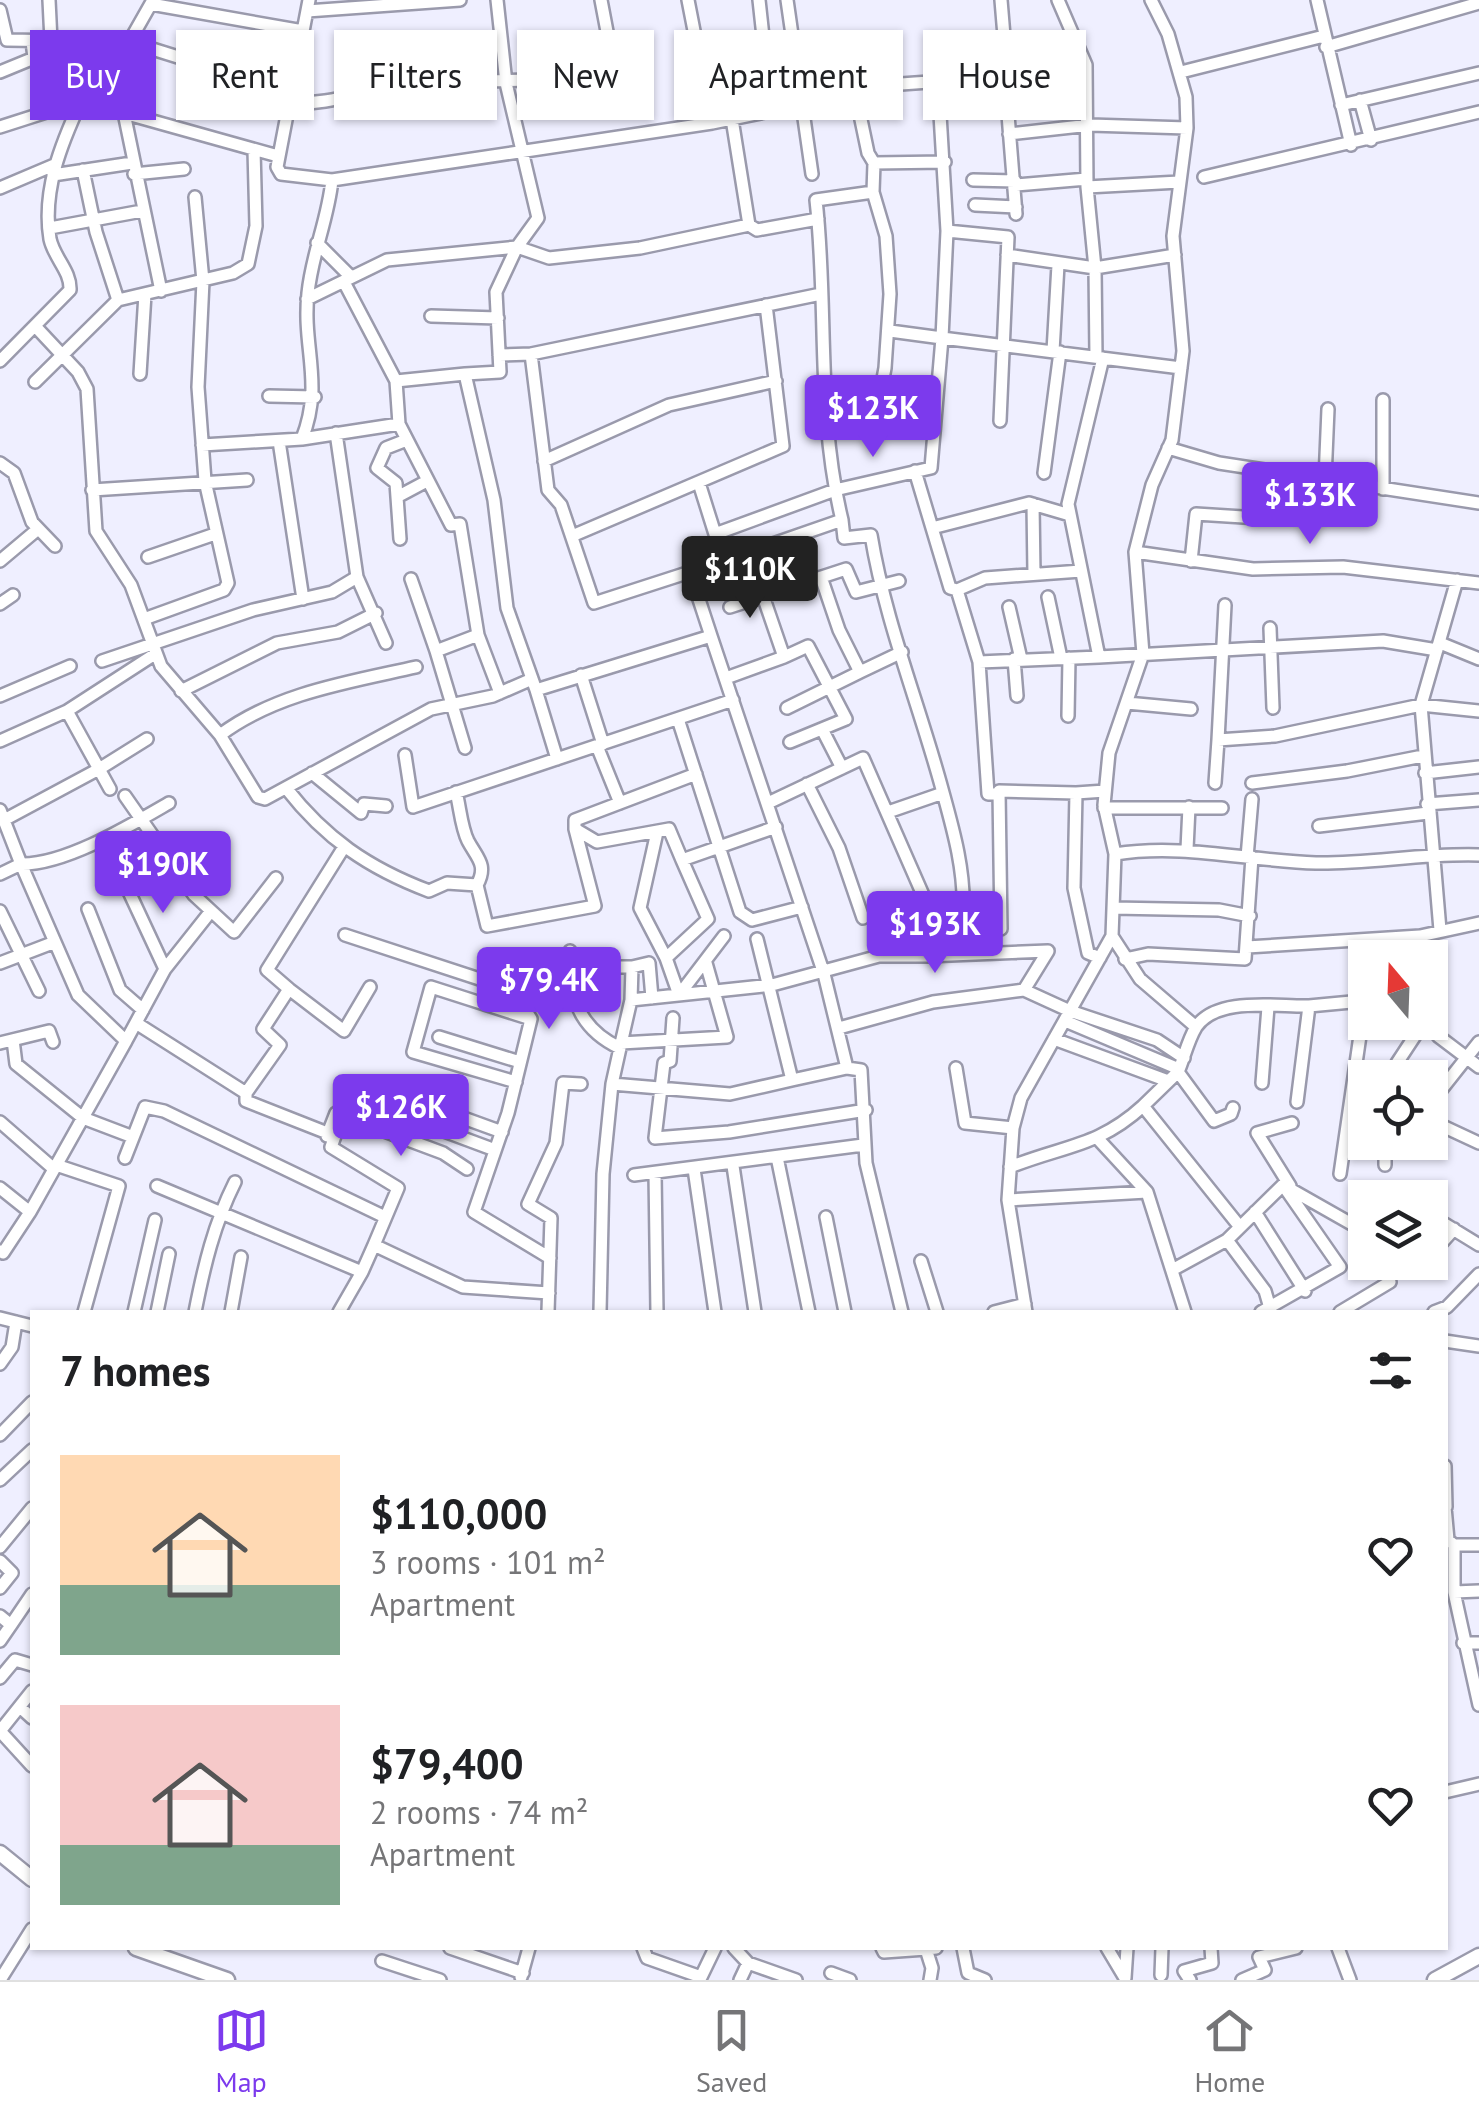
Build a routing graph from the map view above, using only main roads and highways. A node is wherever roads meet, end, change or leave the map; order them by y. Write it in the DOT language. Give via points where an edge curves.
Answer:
graph roads {
  1 [pos="0,1853"];
  2 [pos="30,1877"];
  3 [pos="140,1950"];
  4 [pos="1479,1956"];
  5 [pos="201,1977"];
  6 [pos="227,1980"];
  7 [pos="1435,1980"];
  1 -- 2 [label="main road"];
  3 -- 5 [label="main road"];
  4 -- 7 [label="main road"];
  5 -- 6 [label="main road"];
}
